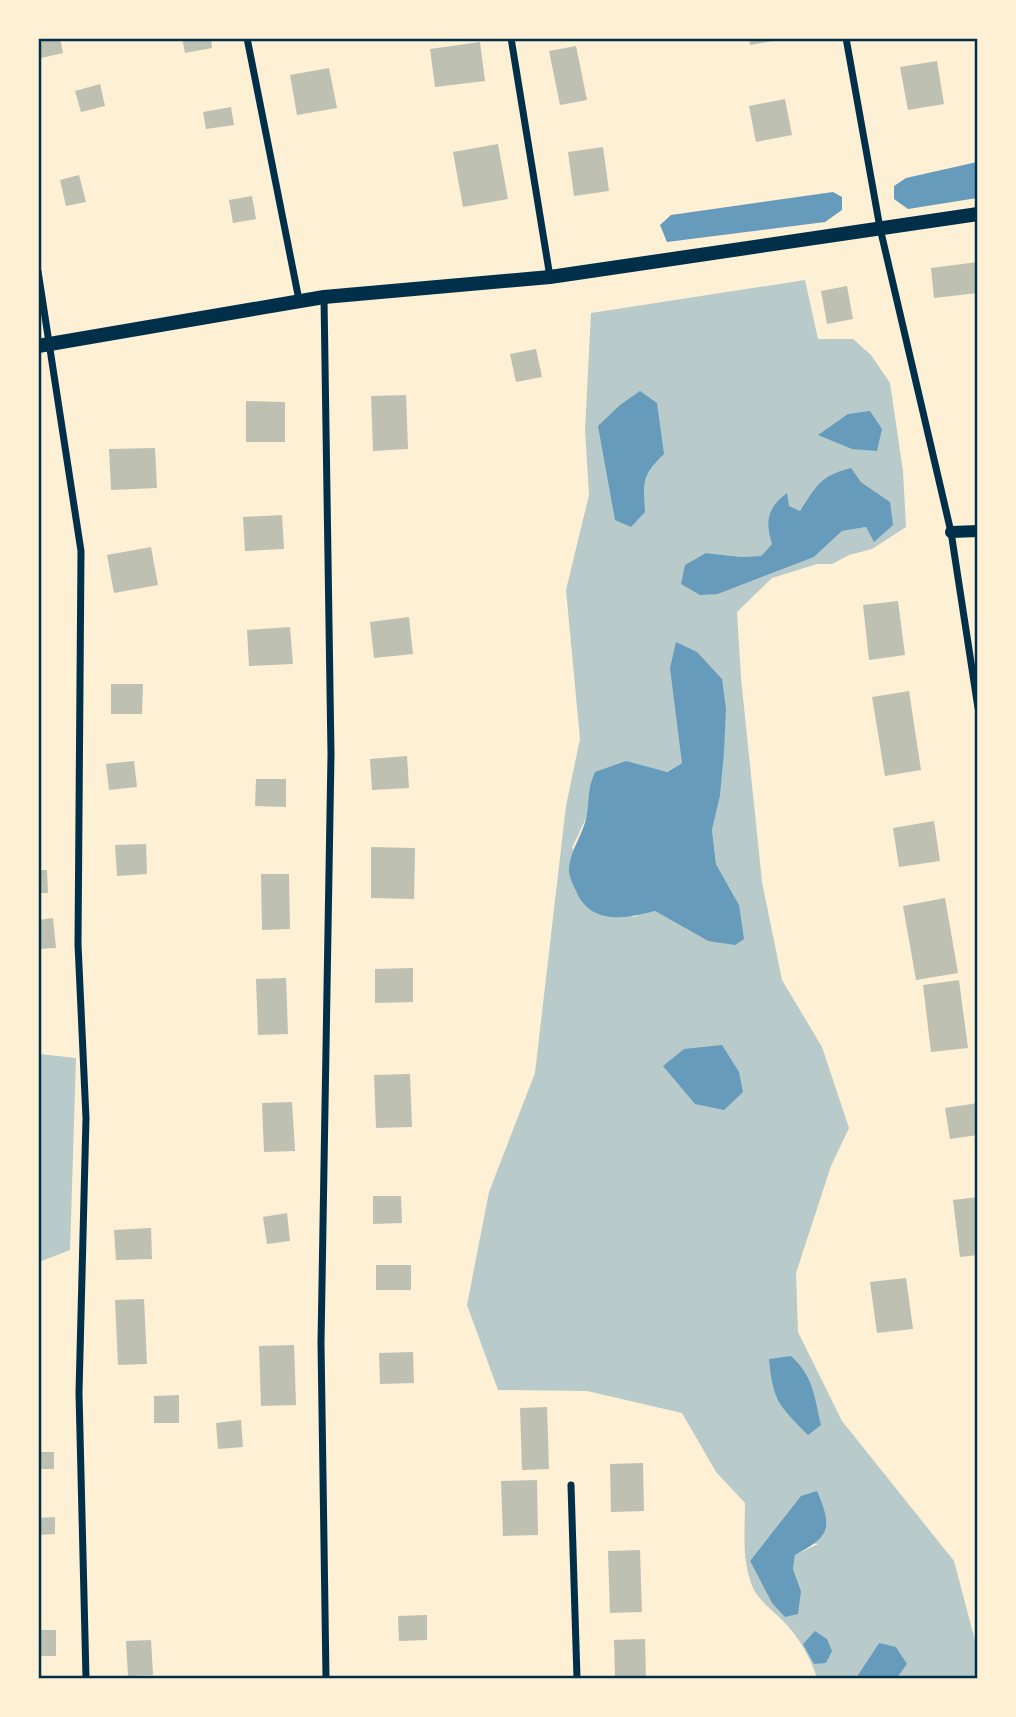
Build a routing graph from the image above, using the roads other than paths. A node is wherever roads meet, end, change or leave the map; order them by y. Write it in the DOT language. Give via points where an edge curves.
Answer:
graph roads {
  1 [pos="247,38"];
  2 [pos="512,38"];
  3 [pos="846,38"];
  4 [pos="978,214"];
  5 [pos="880,228"];
  6 [pos="38,271"];
  7 [pos="550,277"];
  8 [pos="324,297"];
  9 [pos="299,300"];
  10 [pos="43,345"];
  11 [pos="978,531"];
  12 [pos="951,532"];
  13 [pos="978,708"];
  14 [pos="571,1485"];
  15 [pos="86,1678"];
  16 [pos="326,1678"];
  17 [pos="577,1678"];
  1 -- 9 [label="street"];
  2 -- 7 [label="street"];
  3 -- 5 [label="street"];
  4 -- 5 [label="main road"];
  5 -- 7 [label="main road"];
  5 -- 12 [label="street"];
  6 -- 10 [label="street"];
  7 -- 8 [label="main road"];
  8 -- 9 [label="main road"];
  8 -- 16 [label="street" via="331,754 321,1343"];
  9 -- 10 [label="main road"];
  10 -- 15 [label="street" via="81,551 78,944 86,1118 79,1393"];
  11 -- 12 [label="street"];
  12 -- 13 [label="street"];
  14 -- 17 [label="street"];
}
